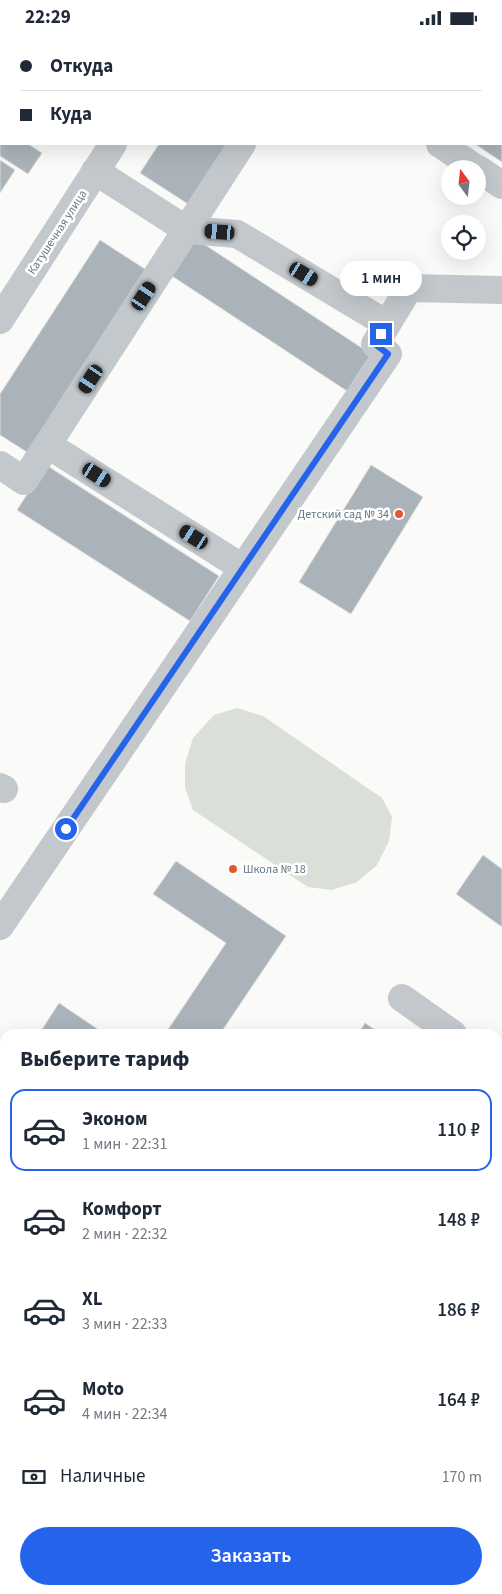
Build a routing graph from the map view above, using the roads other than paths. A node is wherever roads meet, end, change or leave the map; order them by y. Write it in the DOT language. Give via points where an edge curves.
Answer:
graph roads {
  1 [pos="112,145"];
  2 [pos="241,145"];
  3 [pos="441,145"];
  4 [pos="464,160"];
  5 [pos="96,171"];
  6 [pos="486,175"];
  7 [pos="502,185"];
  8 [pos="187,230"];
  9 [pos="502,290"];
  10 [pos="0,320"];
  11 [pos="388,324"];
  12 [pos="48,445"];
  13 [pos="0,465"];
  14 [pos="243,568"];
  15 [pos="0,927"];
  16 [pos="402,998"];
  17 [pos="446,1029"];
  1 -- 5 [label="street, Катушечная улица"];
  2 -- 8 [label="street"];
  3 -- 4 [label="street"];
  5 -- 8 [label="street"];
  5 -- 10 [label="street, Катушечная улица"];
  6 -- 7 [label="street"];
  8 -- 11 [label="street" via="237,233"];
  8 -- 12 [label="street"];
  9 -- 11 [label="street" via="409,288"];
  11 -- 14 [label="street" via="375,344 388,354"];
  12 -- 13 [label="street" via="24,481"];
  12 -- 14 [label="street"];
  14 -- 15 [label="street"];
  16 -- 17 [label="street"];
}
